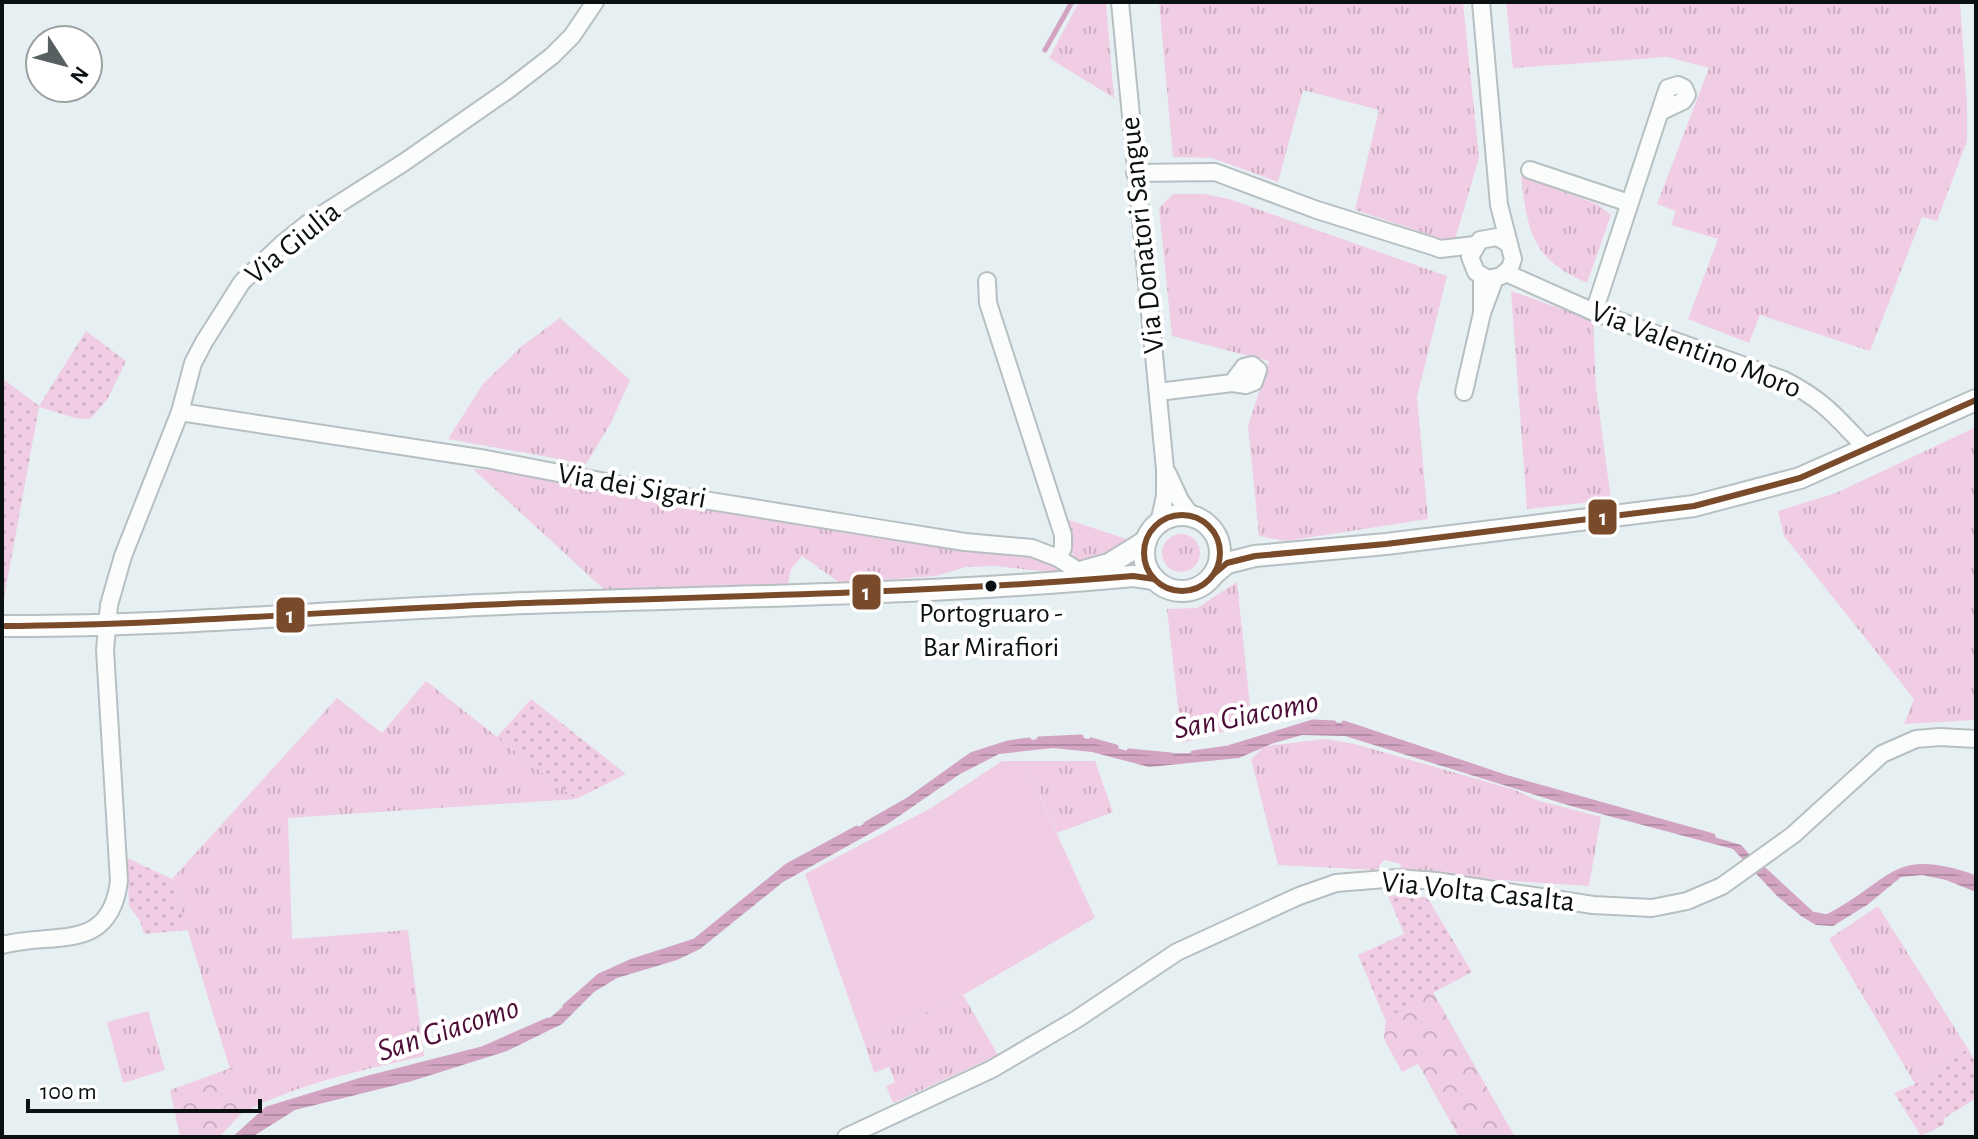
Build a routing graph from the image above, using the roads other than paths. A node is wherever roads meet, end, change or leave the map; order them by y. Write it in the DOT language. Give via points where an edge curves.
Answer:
graph roads {
  1 [pos="595,2"];
  2 [pos="1120,2"];
  3 [pos="1481,2"];
  4 [pos="1662,111"];
  5 [pos="1530,170"];
  6 [pos="1135,173"];
  7 [pos="1629,203"];
  8 [pos="1499,205"];
  9 [pos="1480,241"];
  10 [pos="1440,249"];
  11 [pos="1496,266"];
  12 [pos="987,281"];
  13 [pos="1594,312"];
  14 [pos="1232,383"];
  15 [pos="1158,392"];
  16 [pos="1464,392"];
  17 [pos="1976,400"];
  18 [pos="180,412"];
  19 [pos="1867,449"];
  20 [pos="1165,469"];
  21 [pos="1192,517"];
  22 [pos="1159,523"];
  23 [pos="1215,534"];
  24 [pos="1146,541"];
  25 [pos="1255,556"];
  26 [pos="1058,558"];
  27 [pos="1080,572"];
  28 [pos="1215,573"];
  29 [pos="1154,579"];
  30 [pos="1042,583"];
  31 [pos="2,626"];
  32 [pos="105,627"];
  33 [pos="1976,739"];
  34 [pos="2,945"];
  35 [pos="846,1137"];
  1 -- 18 [label="street, Via Giulia" via="572,36 533,72 307,224 256,268 204,342"];
  2 -- 6 [label="street, Via Donatori Sangue"];
  3 -- 8 [label="street"];
  4 -- 7 [label="street"];
  5 -- 7 [label="street"];
  6 -- 10 [label="street, Via Valentino Moro" via="1215,172"];
  6 -- 15 [label="street, Via Donatori Sangue"];
  7 -- 13 [label="street"];
  8 -- 9 [label="street"];
  8 -- 11 [label="street" via="1505,221"];
  9 -- 10 [label="street, Via Valentino Moro"];
  9 -- 11 [label="street" via="1470,257"];
  9 -- 11 [label="street, Via Valentino Moro" via="1497,237"];
  10 -- 11 [label="street, Via Valentino Moro" via="1453,259"];
  11 -- 13 [label="street, Via Valentino Moro"];
  11 -- 16 [label="street"];
  12 -- 26 [label="street" via="988,303 1063,535"];
  13 -- 19 [label="street, Via Valentino Moro" via="1784,380 1834,412"];
  14 -- 15 [label="street"];
  15 -- 20 [label="street, Via Donatori Sangue"];
  17 -- 19 [label="street"];
  18 -- 26 [label="street, Via dei Sigari" via="877,528 1032,548"];
  18 -- 32 [label="street, Via Giulia" via="123,556"];
  19 -- 25 [label="street" via="1800,478 1694,506"];
  20 -- 21 [label="street, Via Donatori Sangue"];
  20 -- 22 [label="street, Via Donatori Sangue"];
  21 -- 22 [label="street"];
  21 -- 23 [label="street"];
  22 -- 24 [label="street"];
  23 -- 25 [label="street"];
  23 -- 28 [label="street" via="1220,549"];
  24 -- 27 [label="street" via="1109,564"];
  24 -- 29 [label="street" via="1145,563"];
  25 -- 28 [label="street" via="1227,563"];
  26 -- 27 [label="street, Via dei Sigari"];
  27 -- 30 [label="street"];
  28 -- 29 [label="street" via="1203,585 1180,592"];
  29 -- 30 [label="street"];
  30 -- 32 [label="street" via="526,603"];
  31 -- 32 [label="street"];
  32 -- 34 [label="street, Via Giulia" via="116,903 97,929 85,935"];
  33 -- 35 [label="street, Via Volta Casalta" via="1916,739 1882,754 1793,835 1722,886 1687,901 1652,908 1593,905 1410,879 1336,883 1177,952 992,1069"];
}
